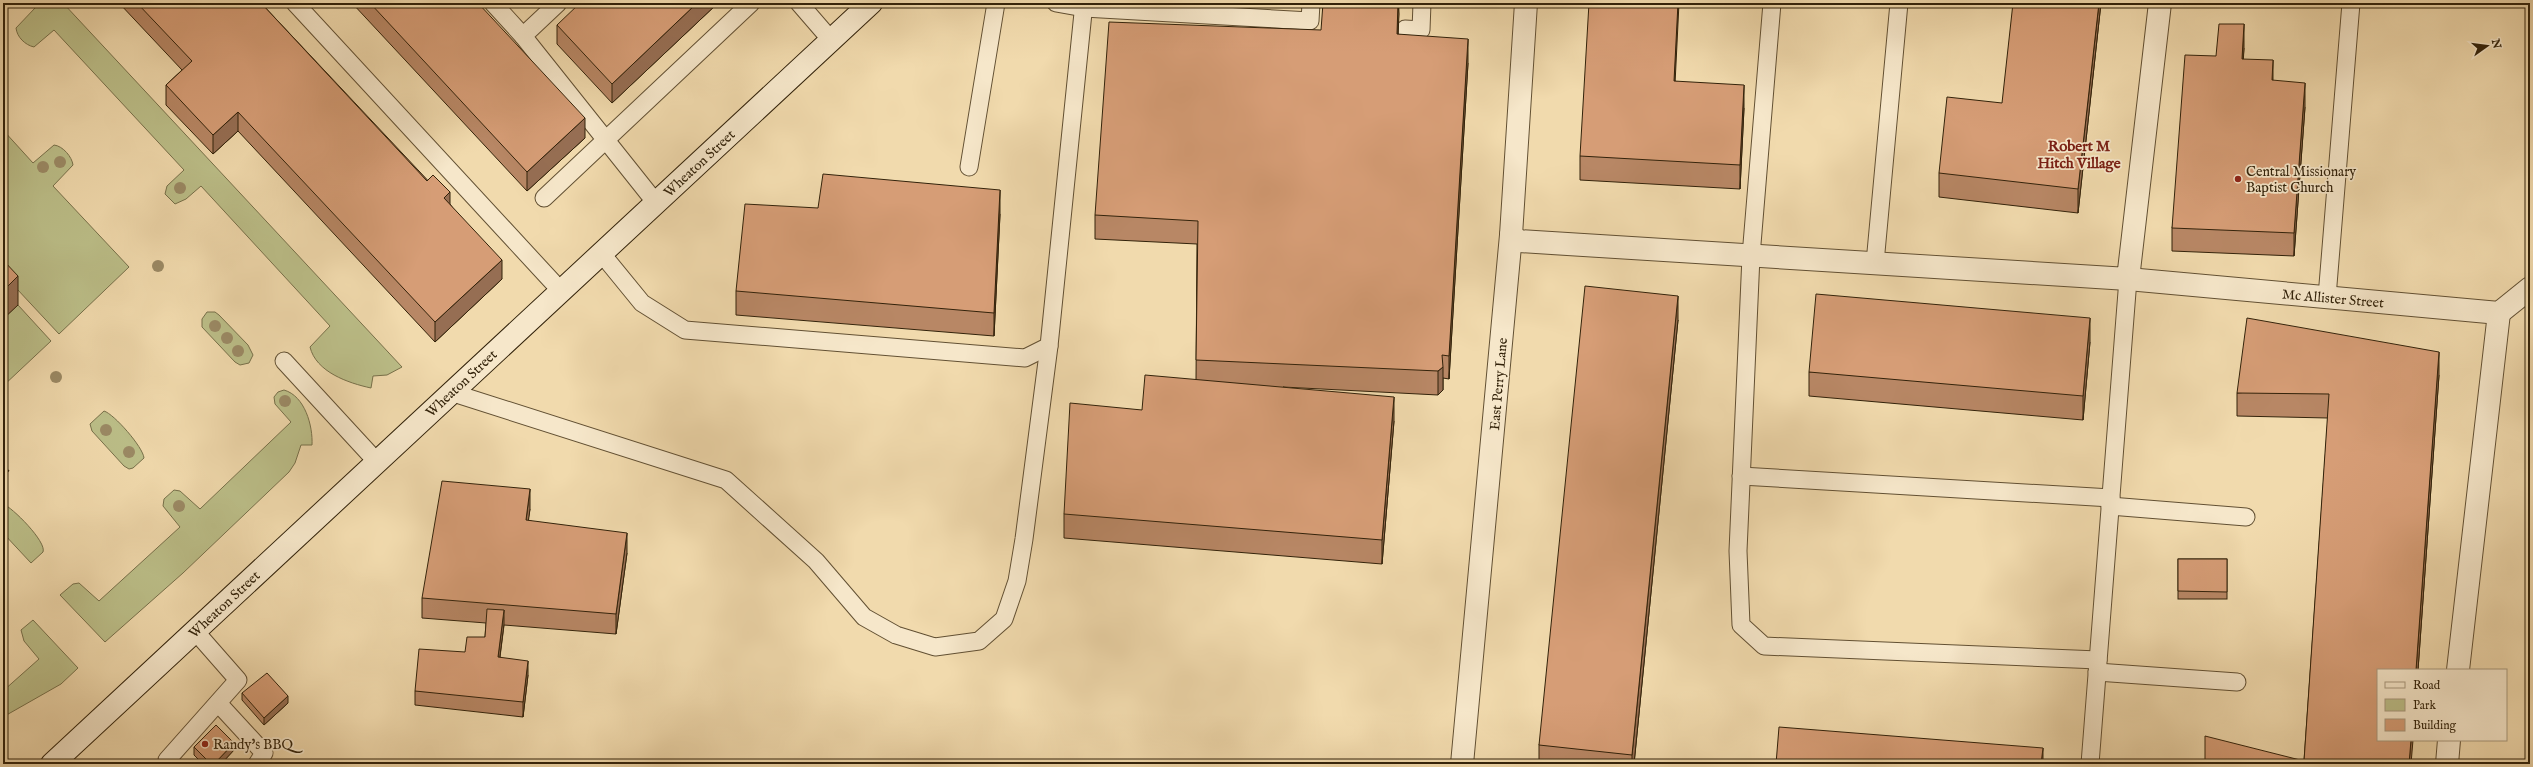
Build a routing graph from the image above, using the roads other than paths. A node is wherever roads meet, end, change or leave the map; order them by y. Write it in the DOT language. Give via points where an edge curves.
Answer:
graph roads {
  1 [pos="295,3"];
  2 [pos="493,3"];
  3 [pos="558,3"];
  4 [pos="751,3"];
  5 [pos="799,3"];
  6 [pos="871,3"];
  7 [pos="996,3"];
  8 [pos="1056,3"];
  9 [pos="1311,3"];
  10 [pos="1422,3"];
  11 [pos="1526,3"];
  12 [pos="1772,3"];
  13 [pos="1899,3"];
  14 [pos="2160,3"];
  15 [pos="2351,3"];
  16 [pos="1084,5"];
  17 [pos="1204,9"];
  18 [pos="1405,29"];
  19 [pos="522,36"];
  20 [pos="831,40"];
  21 [pos="606,140"];
  22 [pos="969,167"];
  23 [pos="544,198"];
  24 [pos="656,203"];
  25 [pos="1511,235"];
  26 [pos="602,254"];
  27 [pos="1751,256"];
  28 [pos="1875,263"];
  29 [pos="2128,279"];
  30 [pos="2530,288"];
  31 [pos="561,291"];
  32 [pos="2327,297"];
  33 [pos="2499,313"];
  34 [pos="1050,346"];
  35 [pos="284,361"];
  36 [pos="450,392"];
  37 [pos="377,462"];
  38 [pos="1741,476"];
  39 [pos="2110,502"];
  40 [pos="2246,517"];
  41 [pos="195,631"];
  42 [pos="2098,666"];
  43 [pos="2458,669"];
  44 [pos="2237,682"];
  45 [pos="218,703"];
  46 [pos="2450,741"];
  47 [pos="52,764"];
  48 [pos="166,764"];
  49 [pos="257,764"];
  50 [pos="1462,764"];
  51 [pos="2090,764"];
  52 [pos="2447,764"];
  1 -- 31 [label="lane"];
  2 -- 19 [label="lane"];
  3 -- 19 [label="lane"];
  4 -- 21 [label="lane"];
  5 -- 20 [label="lane"];
  6 -- 20 [label="street, Wheaton Street"];
  7 -- 22 [label="lane"];
  8 -- 16 [label="lane"];
  9 -- 17 [label="lane" via="1310,21"];
  10 -- 18 [label="lane" via="1421,30"];
  11 -- 25 [label="street, East Perry Lane"];
  12 -- 27 [label="lane"];
  13 -- 28 [label="lane"];
  14 -- 29 [label="street"];
  15 -- 32 [label="lane"];
  16 -- 17 [label="lane"];
  16 -- 34 [label="lane"];
  19 -- 21 [label="lane"];
  20 -- 24 [label="street, Wheaton Street"];
  21 -- 23 [label="lane"];
  21 -- 24 [label="lane"];
  24 -- 26 [label="street, Wheaton Street"];
  25 -- 27 [label="street, Mc Allister Street" via="1519,241"];
  25 -- 50 [label="street, East Perry Lane"];
  26 -- 31 [label="street, Wheaton Street"];
  26 -- 34 [label="lane" via="642,303 685,330 1025,358"];
  27 -- 28 [label="street, Mc Allister Street"];
  27 -- 38 [label="lane"];
  28 -- 29 [label="street, Mc Allister Street"];
  29 -- 32 [label="street, Mc Allister Street"];
  29 -- 39 [label="lane"];
  30 -- 33 [label="street"];
  31 -- 36 [label="street, Wheaton Street"];
  32 -- 33 [label="street, Mc Allister Street"];
  33 -- 43 [label="street"];
  34 -- 36 [label="lane" via="1022,553 1017,581 1004,619 979,641 935,647 896,635 864,617 816,561 726,480"];
  35 -- 37 [label="lane"];
  36 -- 37 [label="street, Wheaton Street"];
  37 -- 41 [label="street, Wheaton Street"];
  38 -- 39 [label="lane"];
  38 -- 42 [label="lane" via="1738,551 1741,625 1764,646"];
  39 -- 40 [label="lane"];
  39 -- 42 [label="lane"];
  41 -- 45 [label="lane" via="238,680"];
  41 -- 47 [label="street, Wheaton Street"];
  42 -- 44 [label="lane"];
  42 -- 51 [label="lane"];
  45 -- 48 [label="lane"];
  45 -- 49 [label="lane" via="264,753"];
  46 -- 52 [label="street"];
}
